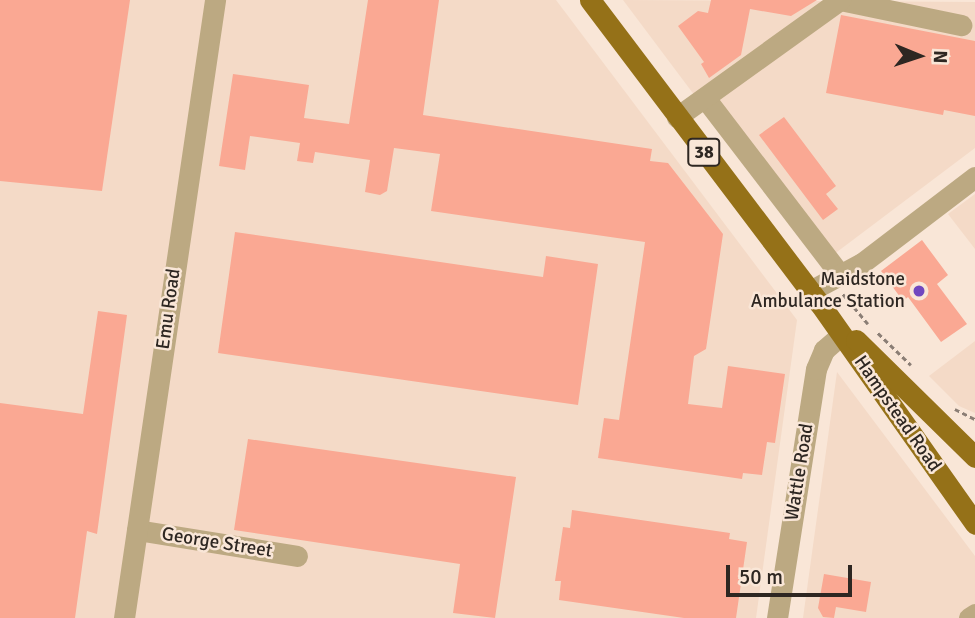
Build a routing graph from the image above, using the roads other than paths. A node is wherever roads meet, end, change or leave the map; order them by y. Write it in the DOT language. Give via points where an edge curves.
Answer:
graph roads {
  1 [pos="215,0"];
  2 [pos="840,0"];
  3 [pos="598,3"];
  4 [pos="961,25"];
  5 [pos="705,98"];
  6 [pos="677,117"];
  7 [pos="975,177"];
  8 [pos="835,276"];
  9 [pos="815,298"];
  10 [pos="841,335"];
  11 [pos="975,457"];
  12 [pos="975,524"];
  13 [pos="137,530"];
  14 [pos="297,556"];
  15 [pos="975,614"];
  16 [pos="124,618"];
  17 [pos="777,618"];
  18 [pos="969,618"];
  1 -- 13 [label="street, Emu Road"];
  2 -- 4 [label="street"];
  2 -- 5 [label="street"];
  3 -- 6 [label="main road, Hampstead Road / 38"];
  5 -- 6 [label="street"];
  5 -- 8 [label="street"];
  6 -- 9 [label="main road, Hampstead Road / 38"];
  7 -- 8 [label="street" via="862,263"];
  8 -- 9 [label="street"];
  9 -- 10 [label="main road, Hampstead Road / 38"];
  9 -- 11 [label="main road, Hampstead Road / 38"];
  10 -- 12 [label="main road, Hampstead Road / 38"];
  10 -- 17 [label="street, Wattle Road" via="824,350 816,369"];
  13 -- 14 [label="street, George Street"];
  13 -- 16 [label="street, Emu Road"];
  15 -- 18 [label="street"];
}
